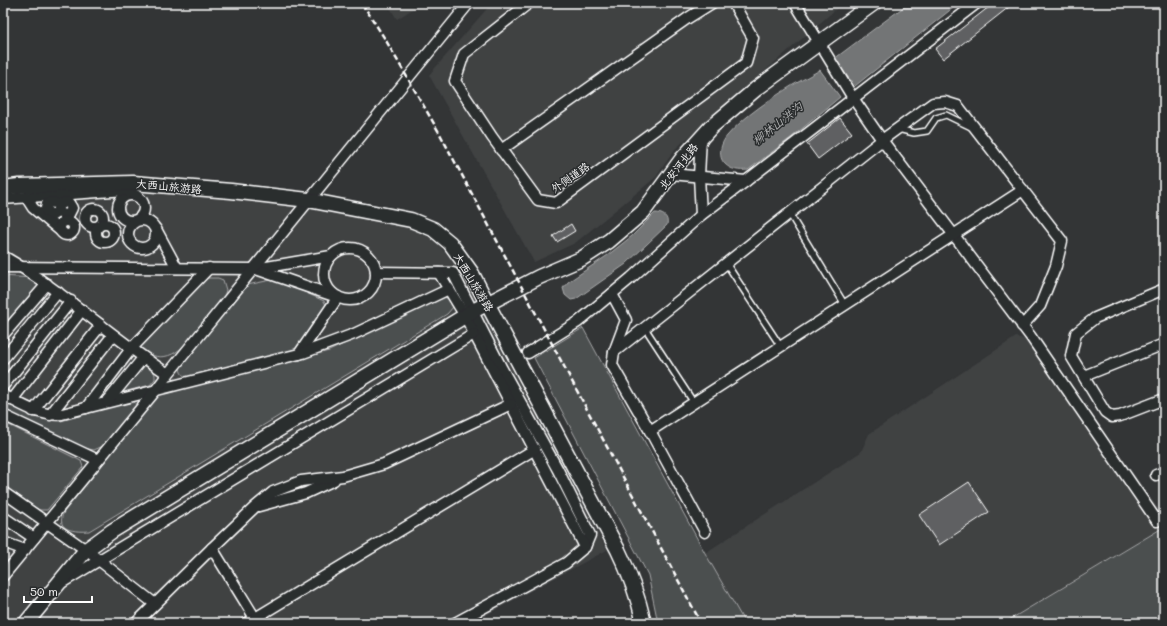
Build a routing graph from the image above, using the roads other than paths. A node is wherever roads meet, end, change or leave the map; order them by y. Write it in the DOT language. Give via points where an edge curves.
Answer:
graph roads {
  1 [pos="469,3"];
  2 [pos="530,3"];
  3 [pos="712,3"];
  4 [pos="733,3"];
  5 [pos="795,3"];
  6 [pos="874,3"];
  7 [pos="977,3"];
  8 [pos="819,43"];
  9 [pos="853,98"];
  10 [pos="897,129"];
  11 [pos="978,131"];
  12 [pos="701,136"];
  13 [pos="882,140"];
  14 [pos="502,150"];
  15 [pos="671,174"];
  16 [pos="699,176"];
  17 [pos="746,181"];
  18 [pos="3,188"];
  19 [pos="1023,190"];
  20 [pos="82,194"];
  21 [pos="137,196"];
  22 [pos="26,197"];
  23 [pos="3,199"];
  24 [pos="308,200"];
  25 [pos="46,201"];
  26 [pos="59,209"];
  27 [pos="789,213"];
  28 [pos="701,215"];
  29 [pos="85,216"];
  30 [pos="137,221"];
  31 [pos="155,229"];
  32 [pos="63,233"];
  33 [pos="953,236"];
  34 [pos="3,256"];
  35 [pos="331,256"];
  36 [pos="726,263"];
  37 [pos="3,267"];
  38 [pos="22,267"];
  39 [pos="177,268"];
  40 [pos="209,268"];
  41 [pos="255,269"];
  42 [pos="376,272"];
  43 [pos="439,273"];
  44 [pos="47,284"];
  45 [pos="449,289"];
  46 [pos="1164,289"];
  47 [pos="58,292"];
  48 [pos="612,294"];
  49 [pos="336,297"];
  50 [pos="71,301"];
  51 [pos="488,303"];
  52 [pos="845,306"];
  53 [pos="82,310"];
  54 [pos="469,313"];
  55 [pos="101,325"];
  56 [pos="1022,326"];
  57 [pos="645,328"];
  58 [pos="113,334"];
  59 [pos="474,334"];
  60 [pos="3,335"];
  61 [pos="1164,344"];
  62 [pos="781,347"];
  63 [pos="131,349"];
  64 [pos="614,352"];
  65 [pos="528,353"];
  66 [pos="299,354"];
  67 [pos="143,358"];
  68 [pos="3,359"];
  69 [pos="514,362"];
  70 [pos="502,369"];
  71 [pos="168,374"];
  72 [pos="1084,376"];
  73 [pos="3,386"];
  74 [pos="156,390"];
  75 [pos="7,398"];
  76 [pos="1164,399"];
  77 [pos="108,402"];
  78 [pos="694,403"];
  79 [pos="511,404"];
  80 [pos="86,408"];
  81 [pos="33,411"];
  82 [pos="50,414"];
  83 [pos="3,415"];
  84 [pos="650,431"];
  85 [pos="535,449"];
  86 [pos="98,460"];
  87 [pos="3,492"];
  88 [pos="3,517"];
  89 [pos="1157,521"];
  90 [pos="48,522"];
  91 [pos="706,532"];
  92 [pos="34,538"];
  93 [pos="3,542"];
  94 [pos="585,547"];
  95 [pos="212,548"];
  96 [pos="25,550"];
  97 [pos="86,550"];
  98 [pos="99,560"];
  99 [pos="3,576"];
  100 [pos="59,584"];
  101 [pos="156,604"];
  102 [pos="253,621"];
  103 [pos="26,623"];
  104 [pos="136,623"];
  105 [pos="456,623"];
  106 [pos="644,623"];
  1 -- 24 [label="street"];
  2 -- 14 [label="street, 外侧道路" via="464,54 455,81"];
  3 -- 14 [label="street"];
  4 -- 14 [label="street, 外侧道路" via="753,38 746,63 556,203 538,200"];
  5 -- 8 [label="street"];
  6 -- 8 [label="street, 北安河北路"];
  7 -- 9 [label="street"];
  8 -- 9 [label="street"];
  8 -- 12 [label="street, 北安河北路" via="756,89"];
  9 -- 13 [label="street"];
  9 -- 17 [label="street"];
  10 -- 11 [label="lane" via="914,133 927,131 936,118 946,115"];
  10 -- 11 [label="street" via="933,103 945,102 958,106"];
  10 -- 13 [label="street"];
  11 -- 19 [label="street"];
  12 -- 15 [label="street, 北安河北路"];
  12 -- 16 [label="street"];
  13 -- 27 [label="street"];
  13 -- 33 [label="street"];
  15 -- 16 [label="street"];
  15 -- 51 [label="street, 北安河北路" via="643,212 609,241 581,259"];
  16 -- 17 [label="street"];
  16 -- 28 [label="street"];
  17 -- 28 [label="street"];
  18 -- 24 [label="street, 大西山旅游路" via="133,183"];
  19 -- 33 [label="street"];
  19 -- 56 [label="street" via="1062,241 1056,266 1040,306"];
  20 -- 21 [label="street" via="126,190"];
  20 -- 25 [label="street"];
  20 -- 29 [label="street"];
  21 -- 30 [label="street" via="143,201 145,209"];
  21 -- 30 [label="street" via="123,198 118,210 124,220"];
  22 -- 23 [label="street"];
  22 -- 25 [label="street"];
  22 -- 32 [label="street" via="33,208"];
  24 -- 41 [label="street"];
  24 -- 51 [label="street, 大西山旅游路" via="411,220 434,229 450,243"];
  25 -- 26 [label="street" via="47,212 57,213"];
  27 -- 36 [label="street"];
  27 -- 52 [label="lane"];
  28 -- 48 [label="street"];
  29 -- 29 [label="street" via="90,226 97,227 103,219 98,210 91,209"];
  30 -- 31 [label="street" via="146,220"];
  30 -- 31 [label="street" via="130,227 129,236 137,247 150,245 156,238"];
  31 -- 39 [label="street"];
  33 -- 52 [label="street"];
  33 -- 56 [label="street"];
  34 -- 38 [label="street"];
  35 -- 41 [label="street"];
  35 -- 42 [label="street" via="346,248 363,251 370,257"];
  35 -- 49 [label="street" via="326,264 324,281"];
  36 -- 57 [label="street"];
  36 -- 62 [label="lane"];
  37 -- 38 [label="street"];
  38 -- 39 [label="street"];
  38 -- 44 [label="street"];
  39 -- 40 [label="street"];
  40 -- 41 [label="street"];
  40 -- 63 [label="street"];
  41 -- 49 [label="street"];
  41 -- 71 [label="street"];
  42 -- 43 [label="street"];
  42 -- 49 [label="street" via="376,281 366,295 350,301"];
  43 -- 45 [label="street"];
  43 -- 54 [label="street" via="454,273"];
  44 -- 47 [label="street"];
  44 -- 60 [label="street"];
  45 -- 54 [label="street"];
  45 -- 66 [label="street" via="354,334"];
  46 -- 72 [label="street" via="1094,318 1076,334 1071,356"];
  47 -- 50 [label="street"];
  47 -- 68 [label="street"];
  48 -- 64 [label="street" via="626,320"];
  48 -- 65 [label="street" via="578,322"];
  49 -- 66 [label="street"];
  50 -- 53 [label="street"];
  50 -- 73 [label="street"];
  51 -- 54 [label="street, 北安河北路"];
  51 -- 106 [label="street, 大西山旅游路" via="618,550 639,599"];
  52 -- 62 [label="street"];
  53 -- 55 [label="street"];
  53 -- 75 [label="street"];
  54 -- 59 [label="street"];
  54 -- 70 [label="street"];
  54 -- 97 [label="street, 北安河北路" via="112,531"];
  55 -- 58 [label="street"];
  55 -- 81 [label="street"];
  56 -- 89 [label="street"];
  57 -- 64 [label="street"];
  57 -- 78 [label="lane"];
  58 -- 63 [label="street"];
  58 -- 82 [label="street"];
  59 -- 79 [label="street"];
  59 -- 98 [label="street"];
  61 -- 72 [label="street"];
  62 -- 78 [label="street"];
  63 -- 67 [label="street"];
  63 -- 80 [label="street"];
  64 -- 84 [label="street" via="612,365"];
  66 -- 74 [label="street"];
  67 -- 71 [label="street"];
  67 -- 77 [label="street"];
  69 -- 70 [label="street"];
  70 -- 94 [label="street" via="558,470 590,535"];
  71 -- 74 [label="street"];
  72 -- 76 [label="street" via="1105,412 1112,417"];
  74 -- 77 [label="street"];
  74 -- 86 [label="street"];
  75 -- 81 [label="street"];
  77 -- 80 [label="street"];
  78 -- 84 [label="street"];
  79 -- 85 [label="street"];
  79 -- 95 [label="street" via="384,464 343,476 306,493 255,507"];
  80 -- 82 [label="street"];
  81 -- 82 [label="street"];
  83 -- 86 [label="street"];
  84 -- 91 [label="street"];
  85 -- 94 [label="street"];
  85 -- 102 [label="street"];
  86 -- 90 [label="street"];
  87 -- 90 [label="street"];
  88 -- 92 [label="street"];
  90 -- 92 [label="street"];
  90 -- 97 [label="street"];
  92 -- 96 [label="street"];
  93 -- 96 [label="street"];
  94 -- 105 [label="street" via="566,563"];
  95 -- 101 [label="street"];
  95 -- 102 [label="street"];
  96 -- 99 [label="street"];
  97 -- 98 [label="street"];
  97 -- 100 [label="street, 北安河北路"];
  98 -- 100 [label="street"];
  98 -- 101 [label="street"];
  100 -- 103 [label="street, 北安河北路"];
  101 -- 104 [label="street"];
}
